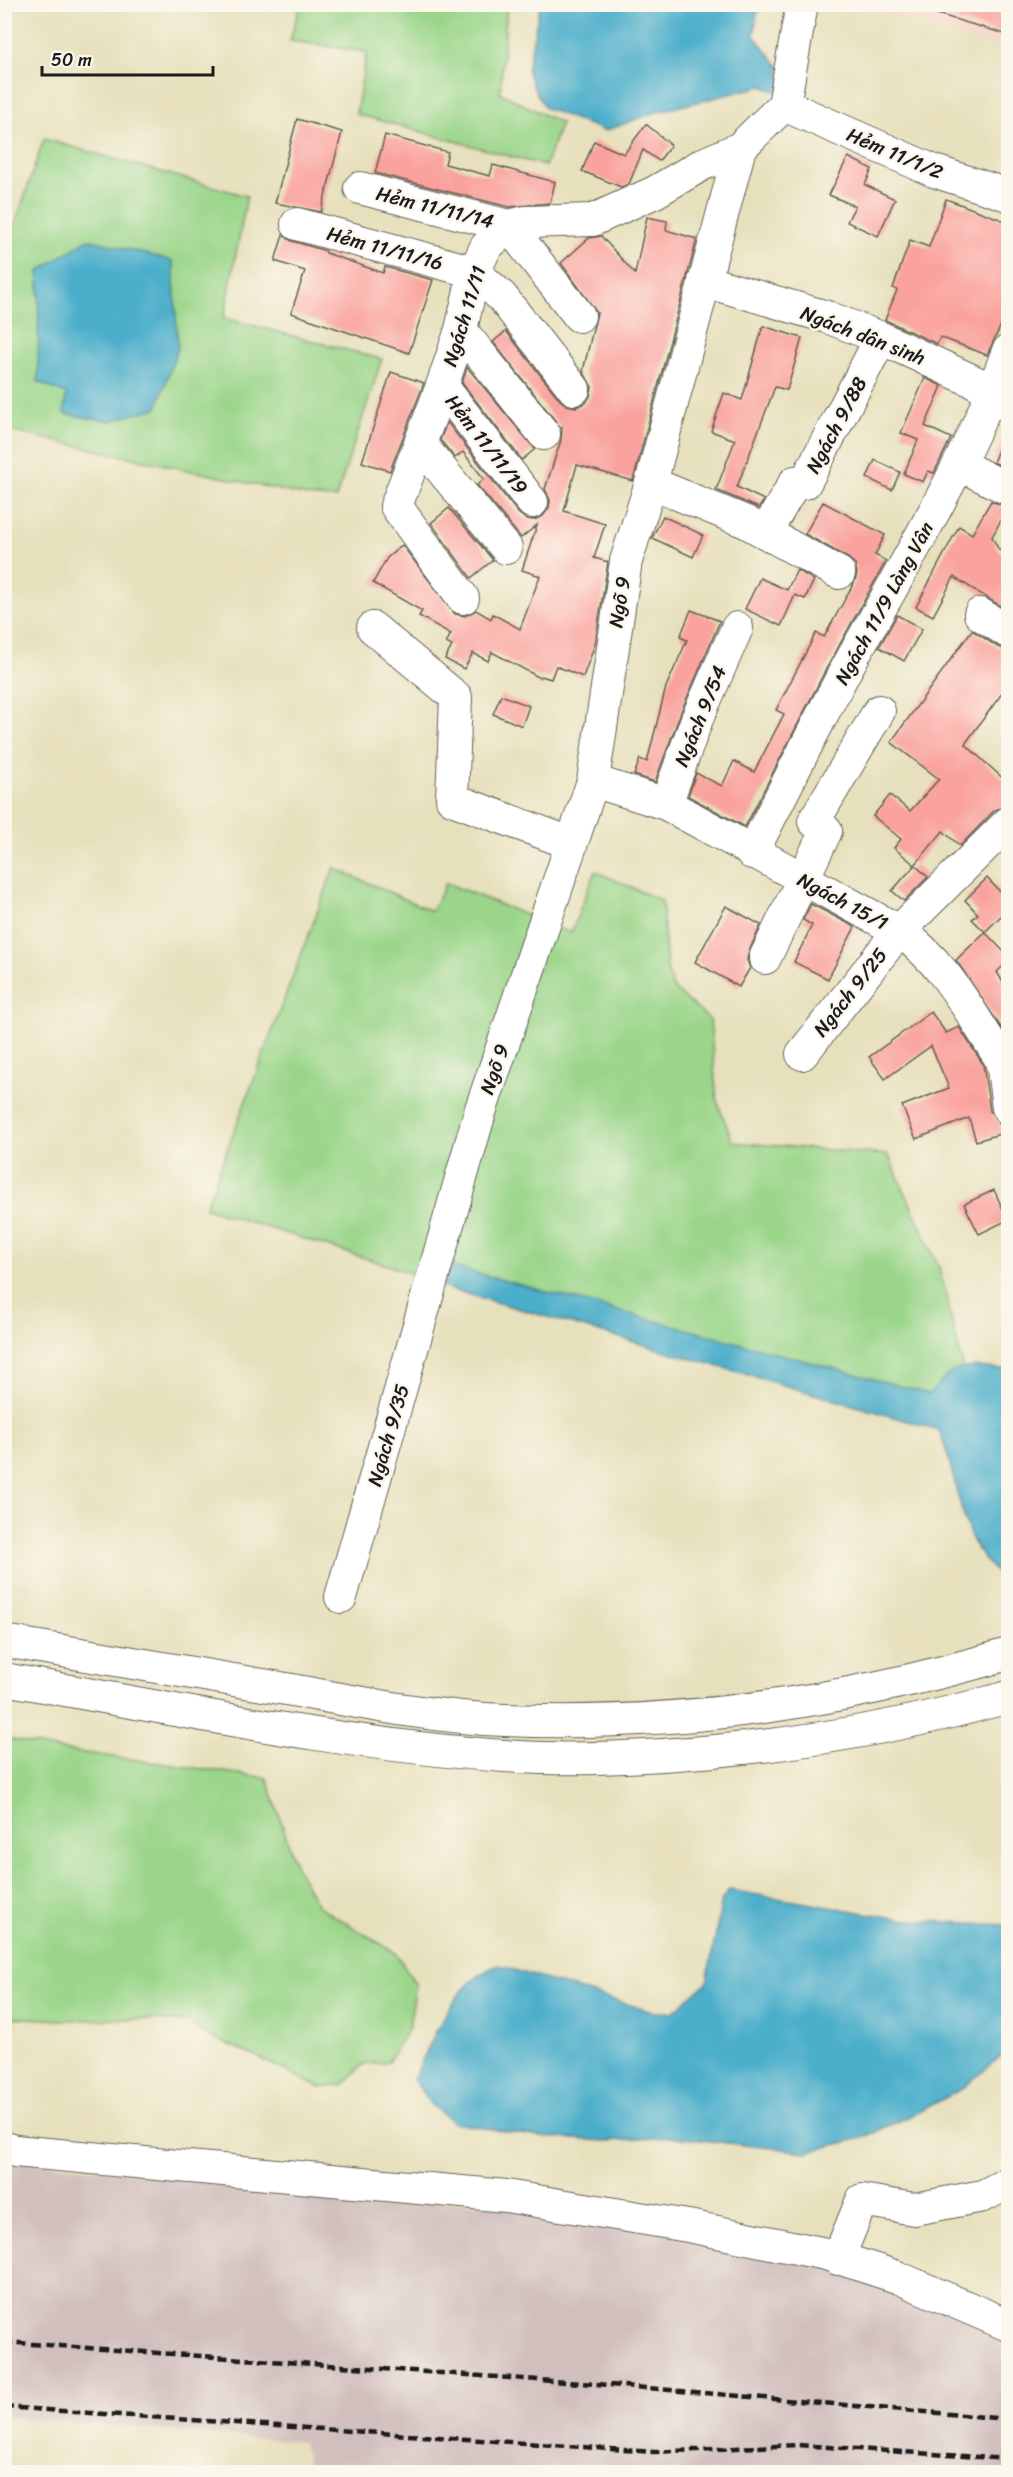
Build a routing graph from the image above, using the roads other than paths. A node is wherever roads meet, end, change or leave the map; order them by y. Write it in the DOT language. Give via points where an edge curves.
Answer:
graph roads {
  1 [pos="802,4"];
  2 [pos="784,105"];
  3 [pos="740,148"];
  4 [pos="360,188"];
  5 [pos="1008,195"];
  6 [pos="297,224"];
  7 [pos="509,226"];
  8 [pos="474,272"];
  9 [pos="704,280"];
  10 [pos="579,316"];
  11 [pos="461,330"];
  12 [pos="881,338"];
  13 [pos="1008,351"];
  14 [pos="442,386"];
  15 [pos="574,389"];
  16 [pos="1000,402"];
  17 [pos="544,434"];
  18 [pos="421,445"];
  19 [pos="960,465"];
  20 [pos="651,483"];
  21 [pos="1008,489"];
  22 [pos="532,502"];
  23 [pos="765,532"];
  24 [pos="506,548"];
  25 [pos="839,573"];
  26 [pos="463,598"];
  27 [pos="980,614"];
  28 [pos="373,628"];
  29 [pos="736,628"];
  30 [pos="1008,632"];
  31 [pos="879,711"];
  32 [pos="593,782"];
  33 [pos="666,804"];
  34 [pos="1008,823"];
  35 [pos="570,843"];
  36 [pos="752,853"];
  37 [pos="804,880"];
  38 [pos="899,931"];
  39 [pos="765,958"];
  40 [pos="802,1054"];
  41 [pos="1006,1067"];
  42 [pos="1008,1108"];
  43 [pos="434,1274"];
  44 [pos="341,1597"];
  45 [pos="4,1641"];
  46 [pos="1008,1654"];
  47 [pos="4,1679"];
  48 [pos="844,1695"];
  49 [pos="1008,1697"];
  50 [pos="851,1735"];
  51 [pos="4,2148"];
  52 [pos="1008,2183"];
  53 [pos="838,2259"];
  54 [pos="1008,2325"];
  1 -- 2 [label="street"];
  2 -- 3 [label="street"];
  2 -- 5 [label="street, Hẻm 11/1/2" via="934,171"];
  3 -- 7 [label="street" via="593,220"];
  3 -- 9 [label="street, Ngõ 9"];
  4 -- 7 [label="street, Hẻm 11/11/14"];
  6 -- 8 [label="street, Hẻm 11/11/16"];
  7 -- 8 [label="street, Ngách 11/11" via="486,248"];
  7 -- 10 [label="street"];
  8 -- 11 [label="street, Ngách 11/11"];
  8 -- 15 [label="street" via="502,297"];
  9 -- 12 [label="street, Ngách dân sinh" via="827,317"];
  9 -- 20 [label="street, Ngõ 9"];
  11 -- 14 [label="street, Ngách 11/11"];
  11 -- 17 [label="street"];
  12 -- 16 [label="street, Ngách dân sinh" via="990,389"];
  12 -- 23 [label="street, Ngách 9/88" via="805,483 795,482"];
  13 -- 16 [label="street, Ngách 11/9 Làng Vân"];
  14 -- 18 [label="street, Ngách 11/11"];
  14 -- 22 [label="street, Hẻm 11/11/19"];
  16 -- 19 [label="street, Ngách 11/9 Làng Vân"];
  18 -- 24 [label="street"];
  18 -- 26 [label="street, Ngách 11/11" via="396,506"];
  19 -- 21 [label="street"];
  19 -- 36 [label="street, Ngách 11/9 Làng Vân" via="846,670"];
  20 -- 23 [label="street"];
  20 -- 32 [label="street, Ngõ 9" via="626,561"];
  23 -- 25 [label="street"];
  27 -- 30 [label="street"];
  28 -- 35 [label="street" via="456,697 452,799"];
  29 -- 33 [label="street, Ngách 9/54"];
  31 -- 37 [label="street" via="814,821 826,831"];
  32 -- 33 [label="street, Ngách 15/1"];
  32 -- 35 [label="street, Ngõ 9"];
  33 -- 36 [label="street, Ngách 15/1"];
  34 -- 38 [label="street, Ngách 9/25"];
  35 -- 43 [label="street, Ngõ 9" via="480,1112"];
  36 -- 37 [label="street, Ngách 15/1"];
  37 -- 38 [label="street, Ngách 15/1"];
  37 -- 39 [label="street"];
  38 -- 40 [label="street, Ngách 9/25"];
  38 -- 41 [label="street, Ngách 15/1" via="921,945 944,973"];
  41 -- 42 [label="street, Ngách 15/1"];
  43 -- 44 [label="street, Ngách 9/35"];
  45 -- 48 [label="street" via="342,1699 503,1720 591,1721 676,1716"];
  46 -- 48 [label="street"];
  47 -- 50 [label="street" via="364,1743 521,1758 695,1753"];
  48 -- 50 [label="street"];
  49 -- 50 [label="street"];
  51 -- 53 [label="street" via="506,2196 688,2226"];
  52 -- 53 [label="street" via="983,2196 914,2209 862,2200"];
  53 -- 54 [label="street" via="897,2277"];
}
